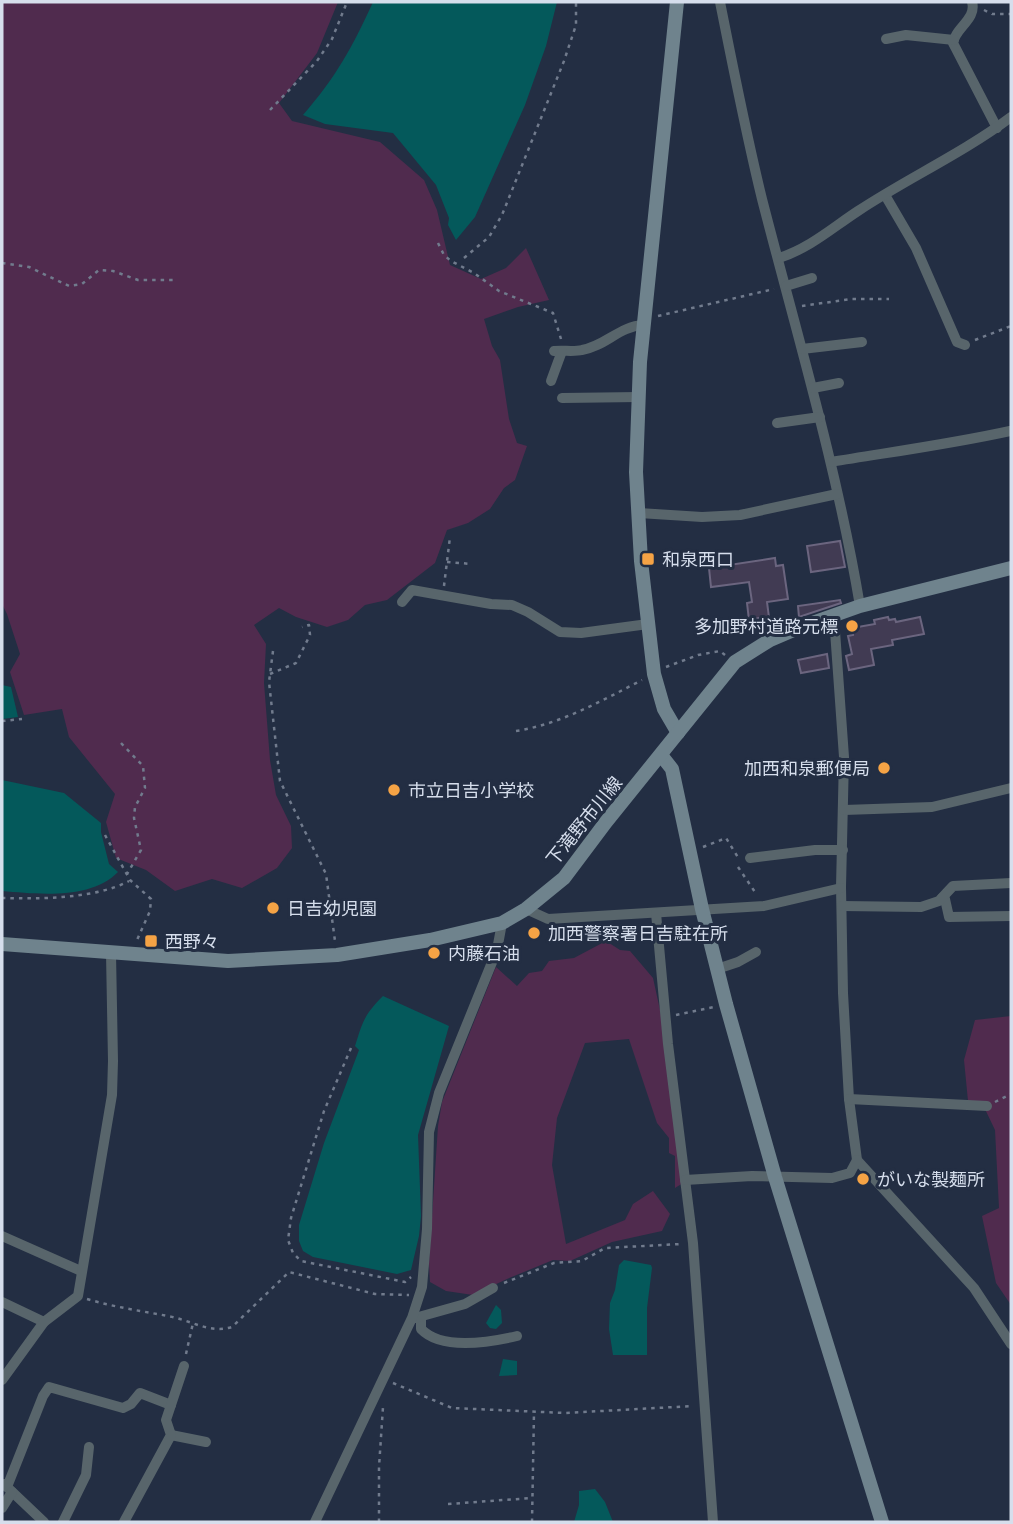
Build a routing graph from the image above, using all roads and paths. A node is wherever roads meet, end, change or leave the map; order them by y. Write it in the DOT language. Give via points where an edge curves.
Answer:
graph roads {
  1 [pos="347,2"];
  2 [pos="576,2"];
  3 [pos="677,2"];
  4 [pos="720,2"];
  5 [pos="973,5"];
  6 [pos="1011,14"];
  7 [pos="886,39"];
  8 [pos="954,40"];
  9 [pos="270,110"];
  10 [pos="1011,117"];
  11 [pos="997,128"];
  12 [pos="885,195"];
  13 [pos="438,243"];
  14 [pos="464,258"];
  15 [pos="779,258"];
  16 [pos="2,263"];
  17 [pos="812,278"];
  18 [pos="173,280"];
  19 [pos="786,286"];
  20 [pos="889,299"];
  21 [pos="792,308"];
  22 [pos="644,322"];
  23 [pos="1011,326"];
  24 [pos="862,342"];
  25 [pos="965,345"];
  26 [pos="802,349"];
  27 [pos="558,351"];
  28 [pos="551,381"];
  29 [pos="839,383"];
  30 [pos="813,388"];
  31 [pos="639,397"];
  32 [pos="562,398"];
  33 [pos="820,417"];
  34 [pos="777,423"];
  35 [pos="1010,431"];
  36 [pos="831,462"];
  37 [pos="837,494"];
  38 [pos="639,513"];
  39 [pos="450,537"];
  40 [pos="447,562"];
  41 [pos="472,564"];
  42 [pos="1011,569"];
  43 [pos="443,596"];
  44 [pos="402,602"];
  45 [pos="860,606"];
  46 [pos="834,617"];
  47 [pos="648,624"];
  48 [pos="302,627"];
  49 [pos="273,651"];
  50 [pos="735,662"];
  51 [pos="270,674"];
  52 [pos="654,674"];
  53 [pos="22,719"];
  54 [pos="2,721"];
  55 [pos="516,731"];
  56 [pos="678,733"];
  57 [pos="121,743"];
  58 [pos="661,755"];
  59 [pos="1011,788"];
  60 [pos="844,810"];
  61 [pos="105,835"];
  62 [pos="842,850"];
  63 [pos="690,852"];
  64 [pos="744,859"];
  65 [pos="738,867"];
  66 [pos="127,874"];
  67 [pos="130,880"];
  68 [pos="1011,883"];
  69 [pos="841,888"];
  70 [pos="2,898"];
  71 [pos="942,898"];
  72 [pos="765,906"];
  73 [pos="842,906"];
  74 [pos="526,909"];
  75 [pos="702,909"];
  76 [pos="656,913"];
  77 [pos="1011,916"];
  78 [pos="502,923"];
  79 [pos="2,944"];
  80 [pos="756,952"];
  81 [pos="111,953"];
  82 [pos="134,954"];
  83 [pos="337,955"];
  84 [pos="717,969"];
  85 [pos="726,1004"];
  86 [pos="666,1017"];
  87 [pos="351,1048"];
  88 [pos="1011,1094"];
  89 [pos="849,1099"];
  90 [pos="987,1106"];
  91 [pos="857,1160"];
  92 [pos="775,1177"];
  93 [pos="685,1180"];
  94 [pos="2,1236"];
  95 [pos="693,1243"];
  96 [pos="82,1271"];
  97 [pos="413,1276"];
  98 [pos="493,1288"];
  99 [pos="78,1296"];
  100 [pos="419,1297"];
  101 [pos="2,1301"];
  102 [pos="417,1318"];
  103 [pos="44,1322"];
  104 [pos="193,1323"];
  105 [pos="517,1336"];
  106 [pos="1011,1344"];
  107 [pos="184,1366"];
  108 [pos="2,1380"];
  109 [pos="383,1380"];
  110 [pos="378,1392"];
  111 [pos="172,1405"];
  112 [pos="705,1405"];
  113 [pos="534,1412"];
  114 [pos="171,1435"];
  115 [pos="206,1442"];
  116 [pos="89,1447"];
  117 [pos="7,1487"];
  118 [pos="533,1498"];
  119 [pos="449,1504"];
  120 [pos="2,1508"];
  121 [pos="44,1522"];
  122 [pos="63,1522"];
  123 [pos="124,1522"];
  124 [pos="315,1522"];
  125 [pos="379,1522"];
  126 [pos="532,1522"];
  127 [pos="713,1522"];
  128 [pos="882,1522"];
  1 -- 9 [label="path" via="317,61"];
  2 -- 14 [label="path" via="576,25 564,61 502,215 489,237"];
  3 -- 22 [label="street"];
  4 -- 15 [label="street"];
  5 -- 6 [label="path" via="992,14"];
  5 -- 8 [label="street"];
  7 -- 8 [label="street" via="906,35"];
  8 -- 11 [label="street"];
  10 -- 11 [label="street"];
  11 -- 12 [label="street"];
  12 -- 15 [label="street" via="796,253"];
  12 -- 25 [label="street" via="916,248 957,342"];
  13 -- 27 [label="path" via="444,255 499,291 552,313"];
  15 -- 19 [label="street"];
  16 -- 18 [label="path" via="29,267 69,286 82,284 99,270 138,280"];
  17 -- 19 [label="street"];
  19 -- 21 [label="street"];
  19 -- 22 [label="path"];
  20 -- 21 [label="path" via="851,299"];
  21 -- 26 [label="street"];
  22 -- 27 [label="street" via="582,351"];
  22 -- 31 [label="street"];
  23 -- 25 [label="path"];
  24 -- 26 [label="street"];
  26 -- 30 [label="street"];
  27 -- 28 [label="street"];
  29 -- 30 [label="street"];
  30 -- 33 [label="street"];
  31 -- 32 [label="street"];
  31 -- 38 [label="street"];
  33 -- 34 [label="street"];
  33 -- 36 [label="street"];
  35 -- 36 [label="street"];
  36 -- 37 [label="street"];
  37 -- 38 [label="street" via="740,515"];
  37 -- 45 [label="street"];
  38 -- 47 [label="street"];
  39 -- 40 [label="path"];
  40 -- 41 [label="path"];
  40 -- 43 [label="path"];
  42 -- 45 [label="street, 下滝野市川線"];
  43 -- 44 [label="street" via="412,590"];
  43 -- 47 [label="street" via="512,605 559,632"];
  45 -- 46 [label="street, 下滝野市川線"];
  46 -- 50 [label="street, 下滝野市川線" via="770,640"];
  46 -- 60 [label="street"];
  47 -- 52 [label="street"];
  48 -- 51 [label="path" via="309,625 310,635 296,663"];
  49 -- 51 [label="path"];
  50 -- 52 [label="path" via="720,651"];
  50 -- 56 [label="street, 下滝野市川線"];
  51 -- 83 [label="path" via="280,781 326,874"];
  52 -- 55 [label="path" via="578,713"];
  52 -- 56 [label="street" via="664,709"];
  53 -- 54 [label="path"];
  56 -- 58 [label="street, 下滝野市川線"];
  57 -- 66 [label="path" via="144,766 145,788 134,818 141,850"];
  58 -- 63 [label="street" via="671,769"];
  58 -- 74 [label="street, 下滝野市川線" via="564,878"];
  59 -- 60 [label="street" via="932,807"];
  60 -- 62 [label="street"];
  61 -- 66 [label="path"];
  62 -- 64 [label="street"];
  62 -- 69 [label="street"];
  63 -- 64 [label="path" via="726,838"];
  63 -- 75 [label="street"];
  65 -- 72 [label="path"];
  66 -- 67 [label="path"];
  67 -- 70 [label="path" via="86,893"];
  67 -- 82 [label="path" via="151,899"];
  68 -- 71 [label="street" via="953,886"];
  69 -- 72 [label="street"];
  69 -- 73 [label="street"];
  71 -- 73 [label="street" via="921,907"];
  71 -- 77 [label="street" via="948,917"];
  72 -- 75 [label="street"];
  73 -- 89 [label="street"];
  74 -- 76 [label="street" via="548,919"];
  74 -- 78 [label="street, 下滝野市川線"];
  75 -- 76 [label="street"];
  75 -- 84 [label="street"];
  76 -- 86 [label="street"];
  78 -- 83 [label="street, 下滝野市川線"];
  78 -- 100 [label="street" via="497,950 439,1093 429,1132 427,1229"];
  79 -- 81 [label="street, 下滝野市川線"];
  80 -- 84 [label="street"];
  81 -- 82 [label="street, 下滝野市川線"];
  81 -- 96 [label="street" via="111,1095"];
  82 -- 83 [label="street, 下滝野市川線" via="228,961"];
  84 -- 85 [label="street"];
  85 -- 86 [label="path"];
  85 -- 92 [label="street"];
  86 -- 93 [label="street"];
  87 -- 97 [label="path" via="324,1111 290,1218 288,1240 301,1261 405,1282"];
  88 -- 90 [label="path"];
  89 -- 90 [label="street"];
  89 -- 91 [label="street"];
  91 -- 92 [label="street" via="850,1173 832,1178"];
  91 -- 106 [label="street" via="974,1288"];
  92 -- 93 [label="street"];
  92 -- 128 [label="street"];
  93 -- 95 [label="street"];
  94 -- 96 [label="street"];
  95 -- 98 [label="path" via="605,1248 582,1261 554,1263"];
  95 -- 112 [label="street"];
  96 -- 99 [label="street"];
  98 -- 102 [label="street" via="465,1304"];
  99 -- 103 [label="street"];
  99 -- 104 [label="path"];
  100 -- 102 [label="street"];
  100 -- 104 [label="path" via="374,1294 289,1272 232,1327 223,1330"];
  101 -- 103 [label="street"];
  102 -- 105 [label="street" via="428,1336 453,1342 485,1343"];
  102 -- 109 [label="street"];
  103 -- 108 [label="street"];
  104 -- 107 [label="path"];
  107 -- 111 [label="street"];
  109 -- 110 [label="street"];
  109 -- 113 [label="path" via="452,1408"];
  110 -- 124 [label="street"];
  110 -- 125 [label="path" via="385,1398"];
  111 -- 114 [label="street" via="166,1420"];
  111 -- 117 [label="street" via="140,1392 123,1408 49,1387"];
  112 -- 113 [label="path"];
  112 -- 127 [label="street"];
  113 -- 118 [label="path"];
  114 -- 115 [label="street"];
  114 -- 123 [label="street"];
  116 -- 122 [label="street" via="86,1475"];
  117 -- 120 [label="street"];
  117 -- 121 [label="street"];
  118 -- 119 [label="path"];
  118 -- 126 [label="path"];
}
